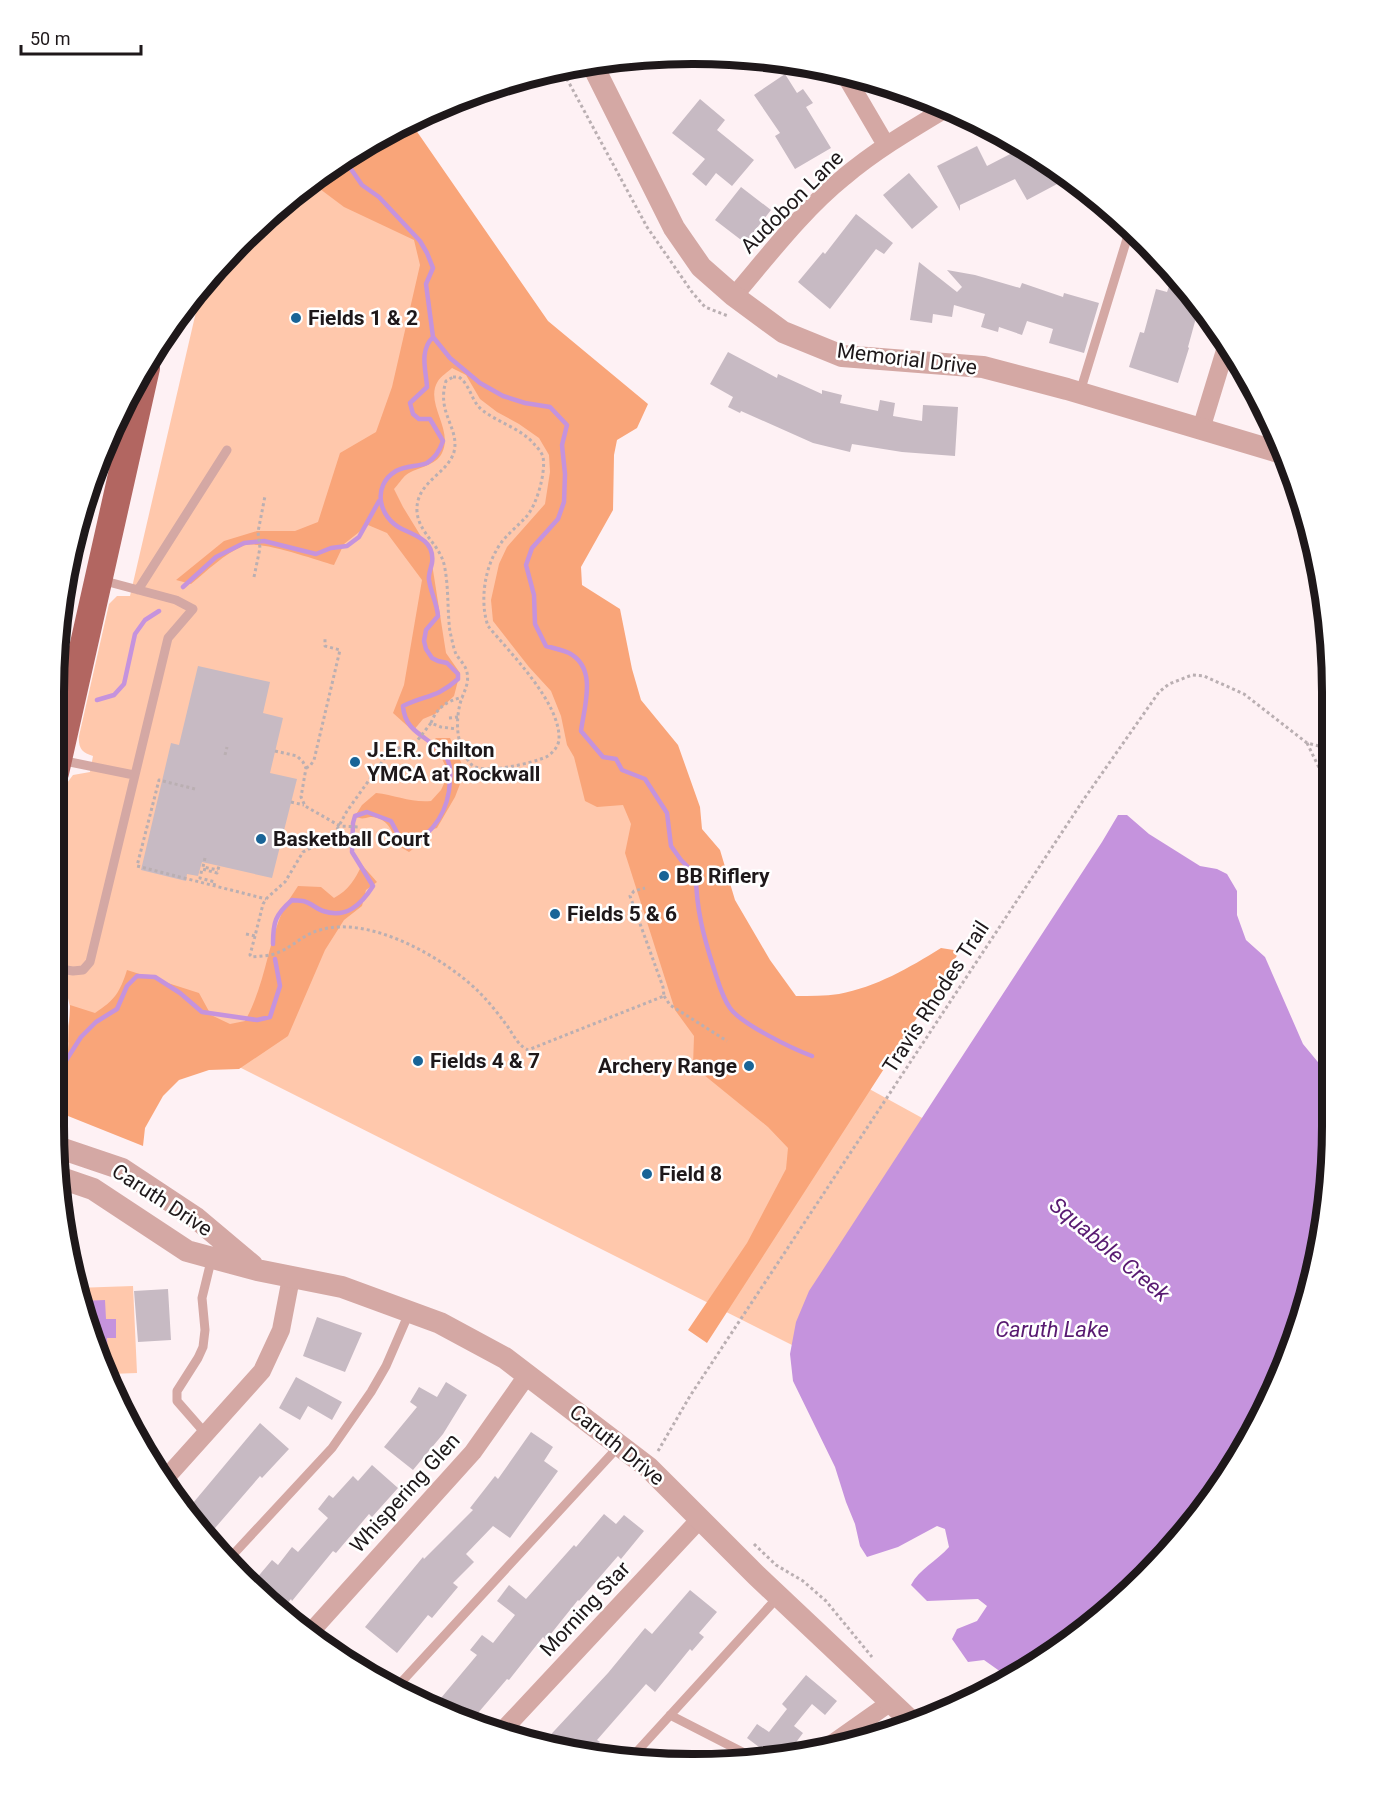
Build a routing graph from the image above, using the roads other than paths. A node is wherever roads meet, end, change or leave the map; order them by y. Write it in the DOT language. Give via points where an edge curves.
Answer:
graph roads {
  1 [pos="596,73"];
  2 [pos="851,85"];
  3 [pos="938,114"];
  4 [pos="886,145"];
  5 [pos="1127,239"];
  6 [pos="734,296"];
  7 [pos="1223,356"];
  8 [pos="1080,392"];
  9 [pos="140,395"];
  10 [pos="1201,429"];
  11 [pos="227,450"];
  12 [pos="1273,451"];
  13 [pos="99,579"];
  14 [pos="138,590"];
  15 [pos="69,650"];
  16 [pos="64,695"];
  17 [pos="64,767"];
  18 [pos="134,775"];
  19 [pos="64,970"];
  20 [pos="65,1150"];
  21 [pos="67,1181"];
  22 [pos="212,1257"];
  23 [pos="257,1270"];
  24 [pos="291,1278"];
  25 [pos="410,1312"];
  26 [pos="528,1374"];
  27 [pos="205,1433"];
  28 [pos="620,1446"];
  29 [pos="169,1474"];
  30 [pos="700,1519"];
  31 [pos="234,1554"];
  32 [pos="779,1595"];
  33 [pos="314,1628"];
  34 [pos="401,1682"];
  35 [pos="891,1702"];
  36 [pos="670,1715"];
  37 [pos="907,1717"];
  38 [pos="507,1726"];
  39 [pos="843,1736"];
  40 [pos="637,1752"];
  41 [pos="743,1752"];
  1 -- 6 [label="street, Memorial Drive" via="674,228 702,267"];
  2 -- 4 [label="street"];
  3 -- 4 [label="street, Audobon Lane"];
  4 -- 6 [label="street, Audobon Lane" via="842,178"];
  5 -- 8 [label="lane"];
  6 -- 8 [label="street, Memorial Drive" via="783,332 842,356 983,368"];
  7 -- 10 [label="street"];
  8 -- 10 [label="street, Memorial Drive"];
  9 -- 13 [label="main road"];
  10 -- 12 [label="street, Memorial Drive"];
  11 -- 14 [label="lane"];
  13 -- 14 [label="lane"];
  13 -- 15 [label="main road"];
  14 -- 18 [label="lane" via="177,600 193,609 168,638"];
  15 -- 16 [label="main road"];
  17 -- 18 [label="lane"];
  18 -- 19 [label="lane" via="90,962 83,970"];
  20 -- 23 [label="street, Caruth Drive" via="123,1169 196,1218"];
  21 -- 22 [label="street, Caruth Drive" via="93,1190 187,1251"];
  22 -- 23 [label="street, Caruth Drive"];
  22 -- 27 [label="lane" via="202,1298 203,1347 177,1391 177,1401"];
  23 -- 24 [label="street, Caruth Drive"];
  24 -- 25 [label="street, Caruth Drive" via="342,1287"];
  24 -- 27 [label="street" via="281,1330 262,1371"];
  25 -- 26 [label="street, Caruth Drive" via="457,1331"];
  25 -- 31 [label="lane" via="386,1366 332,1448"];
  26 -- 28 [label="street, Caruth Drive"];
  26 -- 33 [label="street, Whispering Glen" via="473,1452"];
  27 -- 29 [label="street"];
  28 -- 30 [label="street, Caruth Drive" via="649,1468"];
  28 -- 34 [label="lane"];
  30 -- 32 [label="street, Caruth Drive"];
  30 -- 38 [label="street, Morning Star"];
  32 -- 35 [label="street, Caruth Drive"];
  32 -- 36 [label="lane"];
  35 -- 37 [label="street, Caruth Drive"];
  35 -- 39 [label="street"];
  36 -- 40 [label="lane"];
  36 -- 41 [label="lane"];
}
